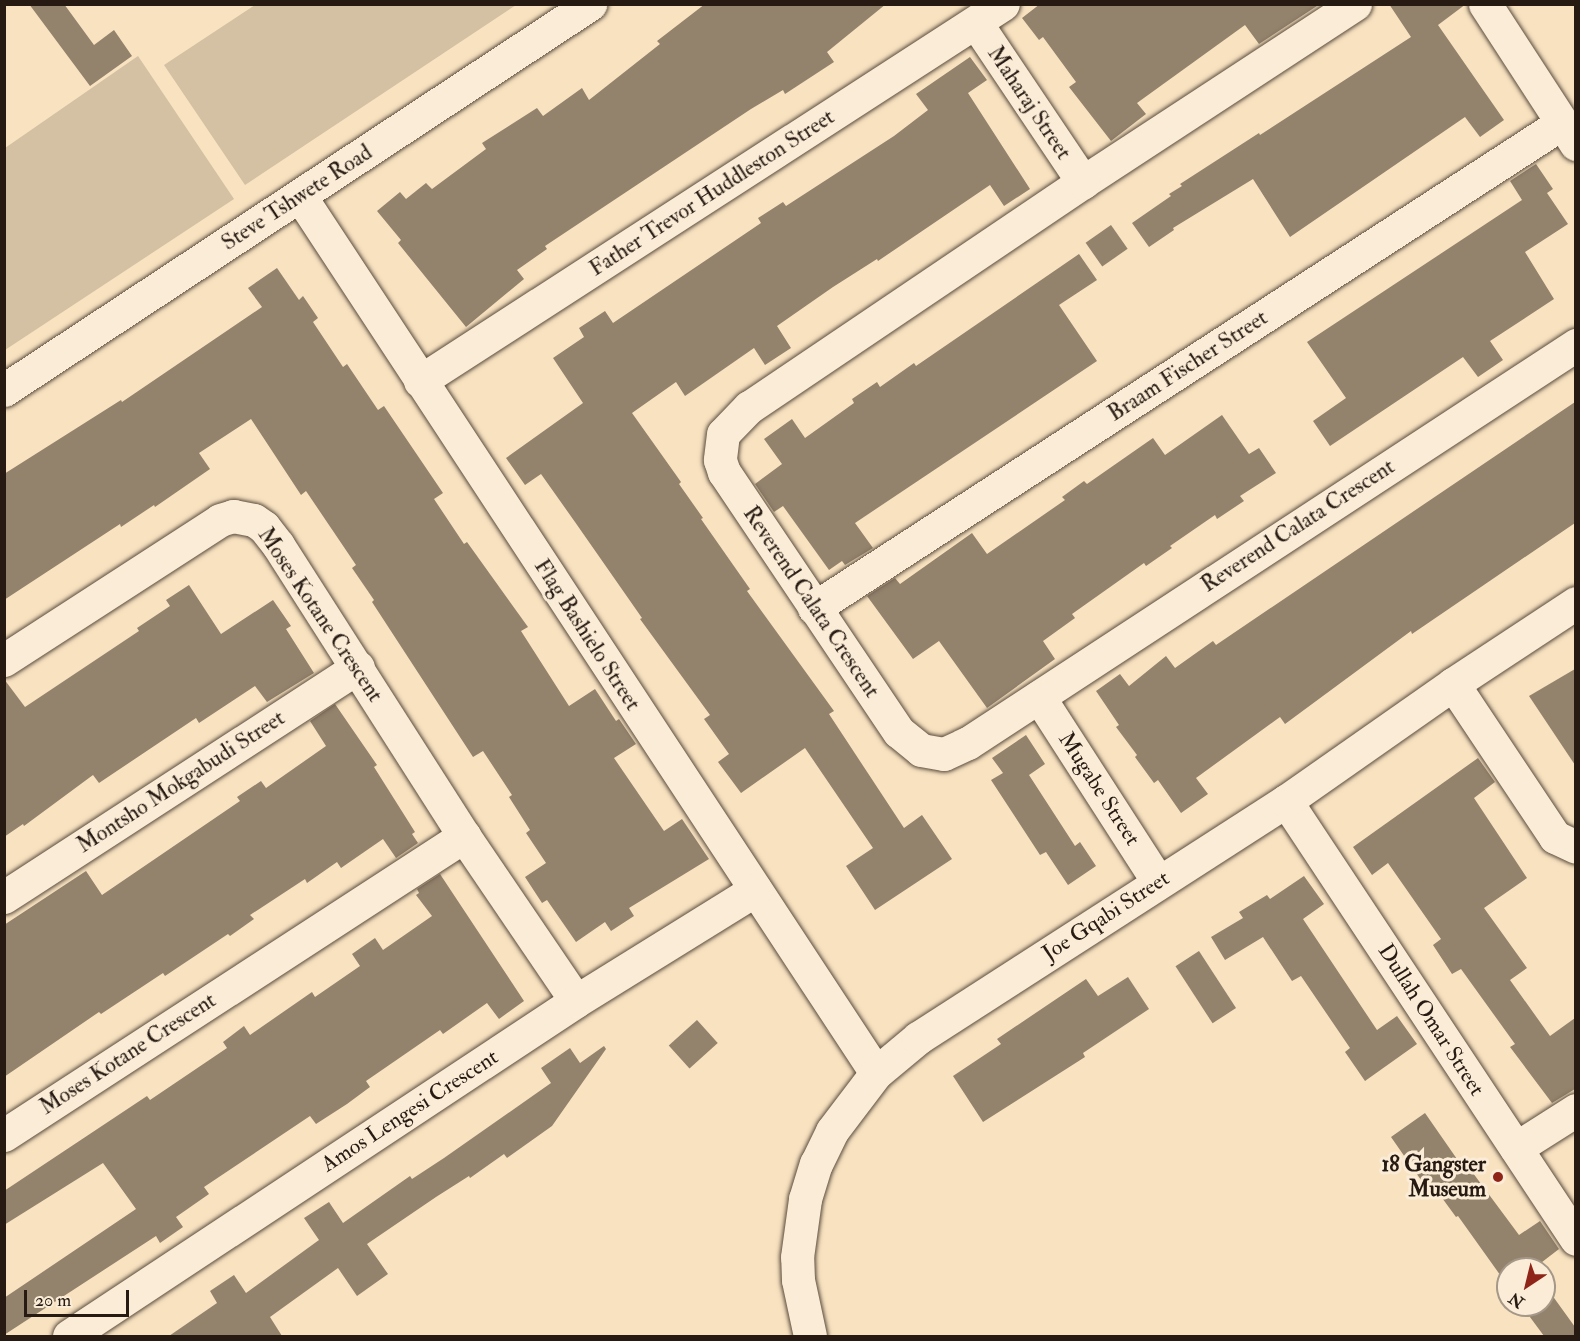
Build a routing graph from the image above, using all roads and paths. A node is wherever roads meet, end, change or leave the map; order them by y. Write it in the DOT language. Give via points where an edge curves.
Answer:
graph roads {
  1 [pos="590,4"];
  2 [pos="1003,4"];
  3 [pos="1355,4"];
  4 [pos="1485,4"];
  5 [pos="976,23"];
  6 [pos="1569,134"];
  7 [pos="1083,182"];
  8 [pos="300,196"];
  9 [pos="1575,345"];
  10 [pos="420,381"];
  11 [pos="4,390"];
  12 [pos="1575,603"];
  13 [pos="814,608"];
  14 [pos="4,660"];
  15 [pos="358,667"];
  16 [pos="1453,684"];
  17 [pos="1039,697"];
  18 [pos="1286,801"];
  19 [pos="464,836"];
  20 [pos="1575,847"];
  21 [pos="1158,882"];
  22 [pos="755,890"];
  23 [pos="4,897"];
  24 [pos="576,1001"];
  25 [pos="876,1072"];
  26 [pos="1575,1110"];
  27 [pos="4,1135"];
  28 [pos="1516,1148"];
  29 [pos="1575,1239"];
  30 [pos="69,1336"];
  31 [pos="810,1336"];
  1 -- 8 [label="street, Steve Tshwete Road"];
  2 -- 5 [label="street, Father Trevor Huddleston Street"];
  3 -- 7 [label="street, Reverend Calata Crescent"];
  4 -- 6 [label="street"];
  5 -- 7 [label="street, Maharaj Street"];
  5 -- 10 [label="street, Father Trevor Huddleston Street"];
  6 -- 13 [label="street, Braam Fischer Street"];
  7 -- 13 [label="street, Reverend Calata Crescent" via="748,407 723,434 720,460 724,472"];
  8 -- 10 [label="street, Flag Bashielo Street"];
  8 -- 11 [label="street, Steve Tshwete Road"];
  9 -- 17 [label="street, Reverend Calata Crescent"];
  10 -- 22 [label="street, Flag Bashielo Street"];
  12 -- 16 [label="street, Joe Gqabi Street"];
  13 -- 17 [label="street, Reverend Calata Crescent" via="899,732 921,750 934,754 956,751"];
  14 -- 15 [label="street, Moses Kotane Crescent" via="220,520 233,516 254,519 264,527"];
  15 -- 19 [label="street, Moses Kotane Crescent"];
  15 -- 23 [label="street, Montsho Mokgabudi Street"];
  16 -- 18 [label="street, Joe Gqabi Street"];
  16 -- 20 [label="street" via="1555,837"];
  17 -- 21 [label="street, Mugabe Street"];
  18 -- 21 [label="street, Joe Gqabi Street"];
  18 -- 28 [label="street, Dullah Omar Street"];
  19 -- 24 [label="street, Moses Kotane Crescent"];
  19 -- 27 [label="street, Moses Kotane Crescent"];
  21 -- 25 [label="street, Joe Gqabi Street" via="918,1038"];
  22 -- 24 [label="street, Amos Lengesi Crescent"];
  22 -- 25 [label="street, Flag Bashielo Street"];
  24 -- 30 [label="street, Amos Lengesi Crescent"];
  25 -- 31 [label="street, Joe Gqabi Street" via="832,1131 805,1199 797,1257"];
  26 -- 28 [label="street"];
  28 -- 29 [label="street, Dullah Omar Street"];
}
